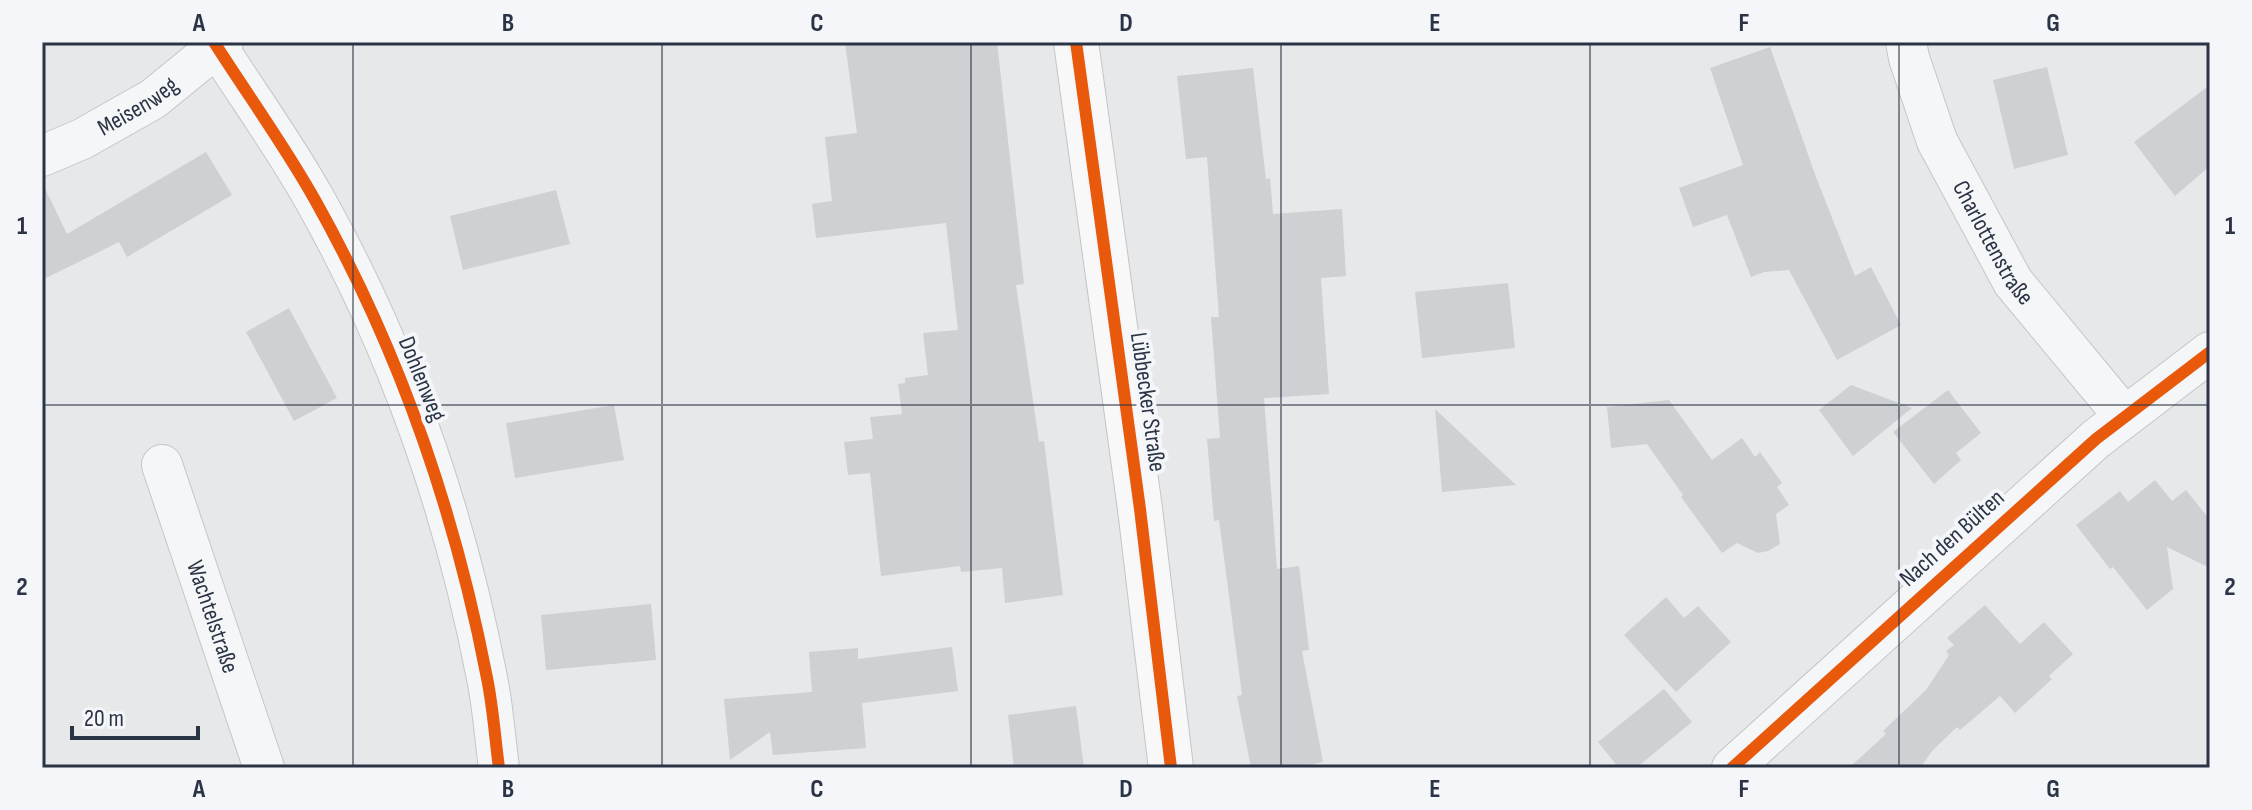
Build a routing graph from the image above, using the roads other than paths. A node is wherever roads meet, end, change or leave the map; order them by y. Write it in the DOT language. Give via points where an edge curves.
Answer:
graph roads {
  1 [pos="1076,42"];
  2 [pos="1906,42"];
  3 [pos="218,44"];
  4 [pos="42,156"];
  5 [pos="2210,352"];
  6 [pos="2124,416"];
  7 [pos="162,465"];
  8 [pos="264,768"];
  9 [pos="499,768"];
  10 [pos="1171,768"];
  11 [pos="1732,768"];
  1 -- 10 [label="main road, Lübbecker Straße"];
  2 -- 6 [label="street, Charlottenstraße" via="1937,141 2013,282"];
  3 -- 4 [label="street, Meisenweg" via="153,99"];
  3 -- 9 [label="street, Dohlenweg" via="315,200 371,310 418,426 461,565 488,679"];
  5 -- 6 [label="street, Nach den Bülten"];
  6 -- 11 [label="street, Nach den Bülten"];
  7 -- 8 [label="street, Wachtelstraße"];
}
